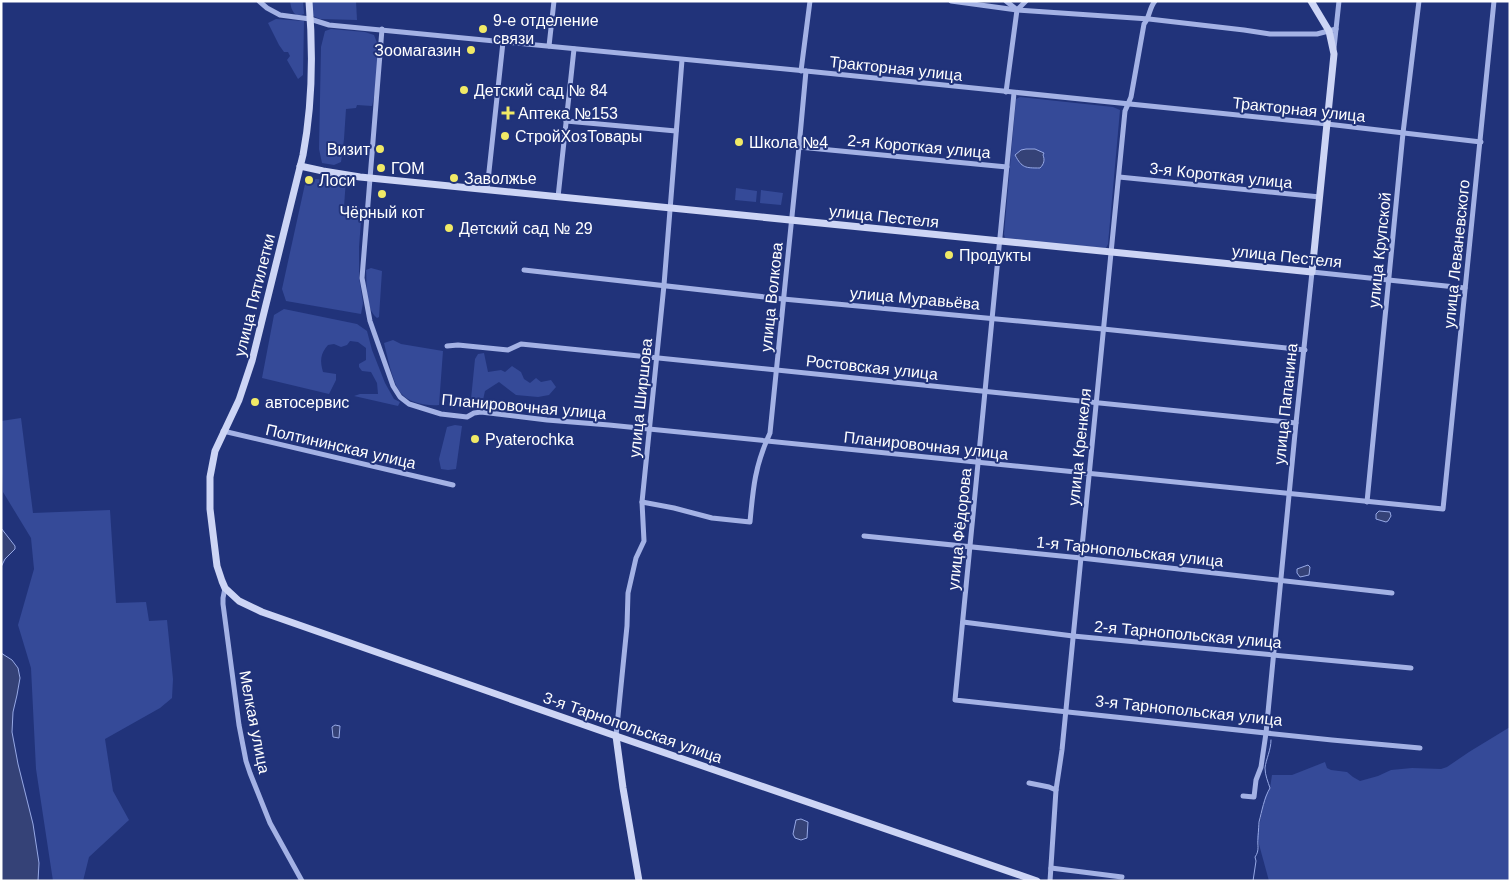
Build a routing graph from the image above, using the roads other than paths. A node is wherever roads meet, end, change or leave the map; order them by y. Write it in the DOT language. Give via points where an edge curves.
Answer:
graph roads {
  1 [pos="260,1"];
  2 [pos="309,1"];
  3 [pos="554,1"];
  4 [pos="810,1"];
  5 [pos="951,1"];
  6 [pos="1006,1"];
  7 [pos="1026,1"];
  8 [pos="1155,1"];
  9 [pos="1311,1"];
  10 [pos="1339,1"];
  11 [pos="1419,1"];
  12 [pos="1494,1"];
  13 [pos="1017,10"];
  14 [pos="310,19"];
  15 [pos="1149,19"];
  16 [pos="382,30"];
  17 [pos="1332,30"];
  18 [pos="503,42"];
  19 [pos="549,46"];
  20 [pos="574,49"];
  21 [pos="682,60"];
  22 [pos="803,71"];
  23 [pos="1006,92"];
  24 [pos="1014,93"];
  25 [pos="1128,104"];
  26 [pos="566,121"];
  27 [pos="1327,124"];
  28 [pos="676,131"];
  29 [pos="1404,133"];
  30 [pos="1480,142"];
  31 [pos="799,147"];
  32 [pos="300,166"];
  33 [pos="1007,167"];
  34 [pos="1118,177"];
  35 [pos="369,178"];
  36 [pos="487,190"];
  37 [pos="558,197"];
  38 [pos="1320,197"];
  39 [pos="670,208"];
  40 [pos="791,220"];
  41 [pos="1000,242"];
  42 [pos="1111,253"];
  43 [pos="524,270"];
  44 [pos="1312,272"];
  45 [pos="1389,280"];
  46 [pos="664,285"];
  47 [pos="1465,288"];
  48 [pos="783,298"];
  49 [pos="992,318"];
  50 [pos="1103,328"];
  51 [pos="447,346"];
  52 [pos="1304,350"];
  53 [pos="657,358"];
  54 [pos="776,370"];
  55 [pos="985,391"];
  56 [pos="1097,402"];
  57 [pos="1296,423"];
  58 [pos="649,430"];
  59 [pos="224,431"];
  60 [pos="766,441"];
  61 [pos="978,463"];
  62 [pos="1089,474"];
  63 [pos="453,485"];
  64 [pos="1289,494"];
  65 [pos="642,502"];
  66 [pos="1367,502"];
  67 [pos="1443,509"];
  68 [pos="864,536"];
  69 [pos="970,546"];
  70 [pos="1081,558"];
  71 [pos="1280,581"];
  72 [pos="225,588"];
  73 [pos="1392,593"];
  74 [pos="963,622"];
  75 [pos="1073,636"];
  76 [pos="1274,655"];
  77 [pos="1410,668"];
  78 [pos="955,700"];
  79 [pos="1066,710"];
  80 [pos="1266,733"];
  81 [pos="616,736"];
  82 [pos="1420,748"];
  83 [pos="1029,783"];
  84 [pos="1056,790"];
  85 [pos="1243,796"];
  86 [pos="1051,868"];
  87 [pos="1122,877"];
  88 [pos="302,881"];
  89 [pos="640,881"];
  90 [pos="1037,881"];
  91 [pos="1050,881"];
  1 -- 14 [label="street, Тракторная улица" via="280,15"];
  2 -- 14 [label="street, улица Пятилетки"];
  3 -- 19 [label="street"];
  4 -- 22 [label="street, улица Волкова"];
  5 -- 13 [label="street"];
  6 -- 13 [label="street"];
  7 -- 13 [label="street"];
  8 -- 15 [label="street, улица Кренкеля"];
  9 -- 17 [label="street"];
  10 -- 17 [label="street"];
  11 -- 29 [label="street, улица Крупской"];
  12 -- 30 [label="street, улица Леваневского"];
  13 -- 15 [label="street"];
  13 -- 23 [label="street"];
  14 -- 16 [label="street, Тракторная улица" via="324,25"];
  14 -- 32 [label="street, улица Пятилетки" via="310,102"];
  15 -- 17 [label="street" via="1270,34 1317,34"];
  15 -- 25 [label="street, улица Кренкеля" via="1144,24"];
  16 -- 18 [label="street, Тракторная улица"];
  16 -- 35 [label="street"];
  17 -- 27 [label="street, улица Папанина" via="1334,54"];
  18 -- 19 [label="street, Тракторная улица"];
  18 -- 36 [label="street"];
  19 -- 20 [label="street, Тракторная улица"];
  20 -- 21 [label="street, Тракторная улица"];
  20 -- 26 [label="street"];
  21 -- 22 [label="street, Тракторная улица"];
  21 -- 28 [label="street, улица Ширшова"];
  22 -- 23 [label="street, Тракторная улица"];
  22 -- 31 [label="street, улица Волкова"];
  23 -- 24 [label="street, Тракторная улица"];
  24 -- 25 [label="street, Тракторная улица"];
  24 -- 33 [label="street, улица Фёдорова"];
  25 -- 27 [label="street, Тракторная улица"];
  25 -- 34 [label="street, улица Кренкеля"];
  26 -- 28 [label="street"];
  26 -- 37 [label="street"];
  27 -- 29 [label="street, Тракторная улица"];
  27 -- 38 [label="street, улица Папанина"];
  28 -- 39 [label="street, улица Ширшова"];
  29 -- 30 [label="street, Тракторная улица"];
  29 -- 45 [label="street, улица Крупской"];
  30 -- 47 [label="street, улица Леваневского"];
  31 -- 33 [label="street, 2-я Короткая улица"];
  31 -- 40 [label="street, улица Волкова"];
  32 -- 35 [label="street, улица Пестеля"];
  32 -- 59 [label="street, улица Пятилетки" via="252,361"];
  33 -- 41 [label="street, улица Фёдорова"];
  34 -- 38 [label="street, 3-я Короткая улица"];
  34 -- 42 [label="street, улица Кренкеля"];
  35 -- 36 [label="street, улица Пестеля"];
  35 -- 58 [label="street, Планировочная улица" via="362,278 370,321 400,397 409,404 441,414 467,417 481,412"];
  36 -- 37 [label="street, улица Пестеля"];
  37 -- 39 [label="street, улица Пестеля"];
  38 -- 44 [label="street, улица Папанина"];
  39 -- 40 [label="street, улица Пестеля"];
  39 -- 46 [label="street, улица Ширшова"];
  40 -- 41 [label="street, улица Пестеля"];
  40 -- 48 [label="street, улица Волкова"];
  41 -- 42 [label="street, улица Пестеля"];
  41 -- 49 [label="street, улица Фёдорова"];
  42 -- 44 [label="street, улица Пестеля"];
  42 -- 50 [label="street, улица Кренкеля"];
  43 -- 46 [label="street, улица Муравьёва"];
  44 -- 45 [label="street, улица Пестеля"];
  44 -- 52 [label="street, улица Папанина"];
  45 -- 47 [label="street, улица Пестеля"];
  45 -- 66 [label="street, улица Крупской"];
  46 -- 48 [label="street, улица Муравьёва"];
  46 -- 53 [label="street, улица Ширшова"];
  47 -- 67 [label="street, улица Леваневского"];
  48 -- 49 [label="street, улица Муравьёва"];
  48 -- 54 [label="street, улица Волкова"];
  49 -- 50 [label="street, улица Муравьёва"];
  49 -- 55 [label="street, улица Фёдорова"];
  50 -- 52 [label="street, улица Муравьёва"];
  50 -- 56 [label="street, улица Кренкеля"];
  51 -- 53 [label="street, Ростовская улица" via="508,350 521,344"];
  52 -- 57 [label="street, улица Папанина"];
  53 -- 54 [label="street, Ростовская улица"];
  53 -- 58 [label="street, улица Ширшова"];
  54 -- 55 [label="street, Ростовская улица"];
  54 -- 60 [label="street, улица Волкова" via="770,434"];
  55 -- 56 [label="street, Ростовская улица"];
  55 -- 61 [label="street, улица Фёдорова"];
  56 -- 57 [label="street, Ростовская улица"];
  56 -- 62 [label="street, улица Кренкеля"];
  57 -- 64 [label="street, улица Папанина"];
  58 -- 60 [label="street, Планировочная улица"];
  58 -- 65 [label="street, улица Ширшова"];
  59 -- 63 [label="street, Полтининская улица"];
  59 -- 72 [label="street, улица Пятилетки" via="213,460 210,498 217,566"];
  60 -- 61 [label="street, Планировочная улица"];
  60 -- 65 [label="street, улица Волкова" via="754,478 750,522 712,518"];
  61 -- 62 [label="street, Планировочная улица"];
  61 -- 69 [label="street, улица Фёдорова"];
  62 -- 64 [label="street, Планировочная улица"];
  62 -- 70 [label="street, улица Кренкеля"];
  64 -- 66 [label="street, Планировочная улица"];
  64 -- 71 [label="street, улица Папанина"];
  65 -- 81 [label="street, улица Ширшова" via="644,541 636,558 628,593"];
  66 -- 67 [label="street, Планировочная улица"];
  68 -- 69 [label="street, 1-я Тарнопольская улица"];
  69 -- 70 [label="street, 1-я Тарнопольская улица"];
  69 -- 74 [label="street, улица Фёдорова"];
  70 -- 71 [label="street, 1-я Тарнопольская улица"];
  70 -- 75 [label="street, улица Кренкеля"];
  71 -- 73 [label="street, 1-я Тарнопольская улица"];
  71 -- 76 [label="street, улица Папанина"];
  72 -- 81 [label="street, 3-я Тарнопольская улица" via="253,608"];
  72 -- 88 [label="street, Мелкая улица" via="223,604 246,761 270,823"];
  74 -- 75 [label="street, 2-я Тарнопольская улица"];
  74 -- 78 [label="street, улица Фёдорова"];
  75 -- 76 [label="street, 2-я Тарнопольская улица"];
  75 -- 79 [label="street, улица Кренкеля"];
  76 -- 77 [label="street, 2-я Тарнопольская улица"];
  76 -- 80 [label="street, улица Папанина"];
  78 -- 79 [label="street, 3-я Тарнопольская улица"];
  79 -- 80 [label="street, 3-я Тарнопольская улица"];
  79 -- 84 [label="street, улица Кренкеля"];
  80 -- 82 [label="street, 3-я Тарнопольская улица"];
  80 -- 85 [label="street, улица Папанина" via="1254,797"];
  81 -- 89 [label="street"];
  81 -- 90 [label="street, 3-я Тарнопольская улица"];
  83 -- 84 [label="street"];
  84 -- 86 [label="street, улица Кренкеля"];
  86 -- 87 [label="street"];
  86 -- 91 [label="street, улица Кренкеля"];
}
